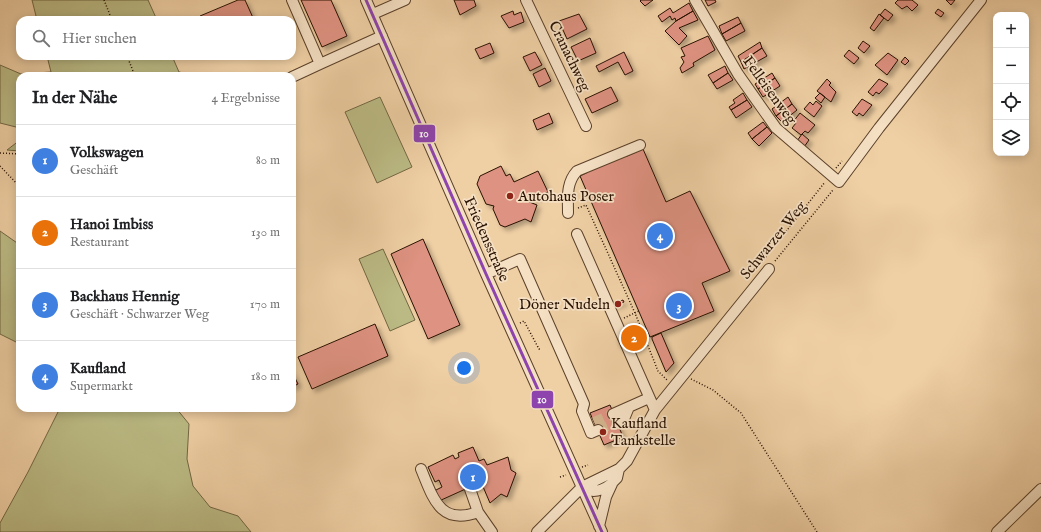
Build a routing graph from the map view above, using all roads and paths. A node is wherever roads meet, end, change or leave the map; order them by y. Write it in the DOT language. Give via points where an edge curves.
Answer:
graph roads {
  1 [pos="104,0"];
  2 [pos="292,0"];
  3 [pos="366,0"];
  4 [pos="406,0"];
  5 [pos="526,0"];
  6 [pos="695,0"];
  7 [pos="981,0"];
  8 [pos="373,14"];
  9 [pos="110,16"];
  10 [pos="382,36"];
  11 [pos="129,60"];
  12 [pos="320,64"];
  13 [pos="133,72"];
  14 [pos="296,75"];
  15 [pos="586,126"];
  16 [pos="640,145"];
  17 [pos="0,153"];
  18 [pos="16,154"];
  19 [pos="846,156"];
  20 [pos="0,166"];
  21 [pos="831,175"];
  22 [pos="839,182"];
  23 [pos="16,184"];
  24 [pos="568,213"];
  25 [pos="577,234"];
  26 [pos="765,265"];
  27 [pos="486,274"];
  28 [pos="639,311"];
  29 [pos="635,313"];
  30 [pos="616,322"];
  31 [pos="520,323"];
  32 [pos="541,348"];
  33 [pos="683,375"];
  34 [pos="668,381"];
  35 [pos="649,398"];
  36 [pos="655,410"];
  37 [pos="615,418"];
  38 [pos="593,425"];
  39 [pos="421,469"];
  40 [pos="619,469"];
  41 [pos="612,484"];
  42 [pos="582,487"];
  43 [pos="470,489"];
  44 [pos="1041,489"];
  45 [pos="478,512"];
  46 [pos="601,529"];
  47 [pos="492,532"];
  48 [pos="537,532"];
  49 [pos="817,532"];
  50 [pos="997,532"];
  1 -- 9 [label="path"];
  2 -- 12 [label="street"];
  3 -- 8 [label="street, Friedensstraße"];
  4 -- 8 [label="street"];
  5 -- 15 [label="street, Cranachweg"];
  6 -- 21 [label="street, Felleisenweg" via="738,74 776,128"];
  7 -- 22 [label="street"];
  8 -- 10 [label="street, Friedensstraße"];
  10 -- 12 [label="street"];
  10 -- 27 [label="street, Friedensstraße"];
  11 -- 13 [label="path"];
  12 -- 14 [label="street"];
  16 -- 24 [label="street" via="577,171 571,178"];
  17 -- 18 [label="path"];
  19 -- 21 [label="path"];
  20 -- 23 [label="path"];
  21 -- 22 [label="street, Felleisenweg"];
  21 -- 26 [label="path"];
  22 -- 26 [label="path, Schwarzer Weg"];
  24 -- 29 [label="path" via="586,205"];
  25 -- 30 [label="street"];
  26 -- 33 [label="street, Schwarzer Weg"];
  27 -- 38 [label="street" via="520,259 584,404 582,411"];
  27 -- 42 [label="street, Friedensstraße"];
  28 -- 29 [label="path"];
  29 -- 30 [label="path"];
  29 -- 34 [label="path" via="658,371"];
  30 -- 35 [label="street"];
  31 -- 32 [label="path" via="524,321 539,349"];
  33 -- 36 [label="street, Schwarzer Weg"];
  33 -- 49 [label="path" via="714,390 741,412"];
  35 -- 36 [label="street"];
  35 -- 37 [label="street" via="629,407"];
  36 -- 40 [label="street, Schwarzer Weg" via="631,454"];
  39 -- 45 [label="street" via="435,501 445,512 459,516"];
  40 -- 41 [label="street"];
  40 -- 42 [label="street, Schwarzer Weg"];
  41 -- 42 [label="street" via="592,492"];
  41 -- 46 [label="street" via="606,497"];
  42 -- 46 [label="street, Friedensstraße"];
  42 -- 48 [label="street, Schwarzer Weg"];
  43 -- 45 [label="street"];
  44 -- 50 [label="street"];
  45 -- 47 [label="street"];
}
